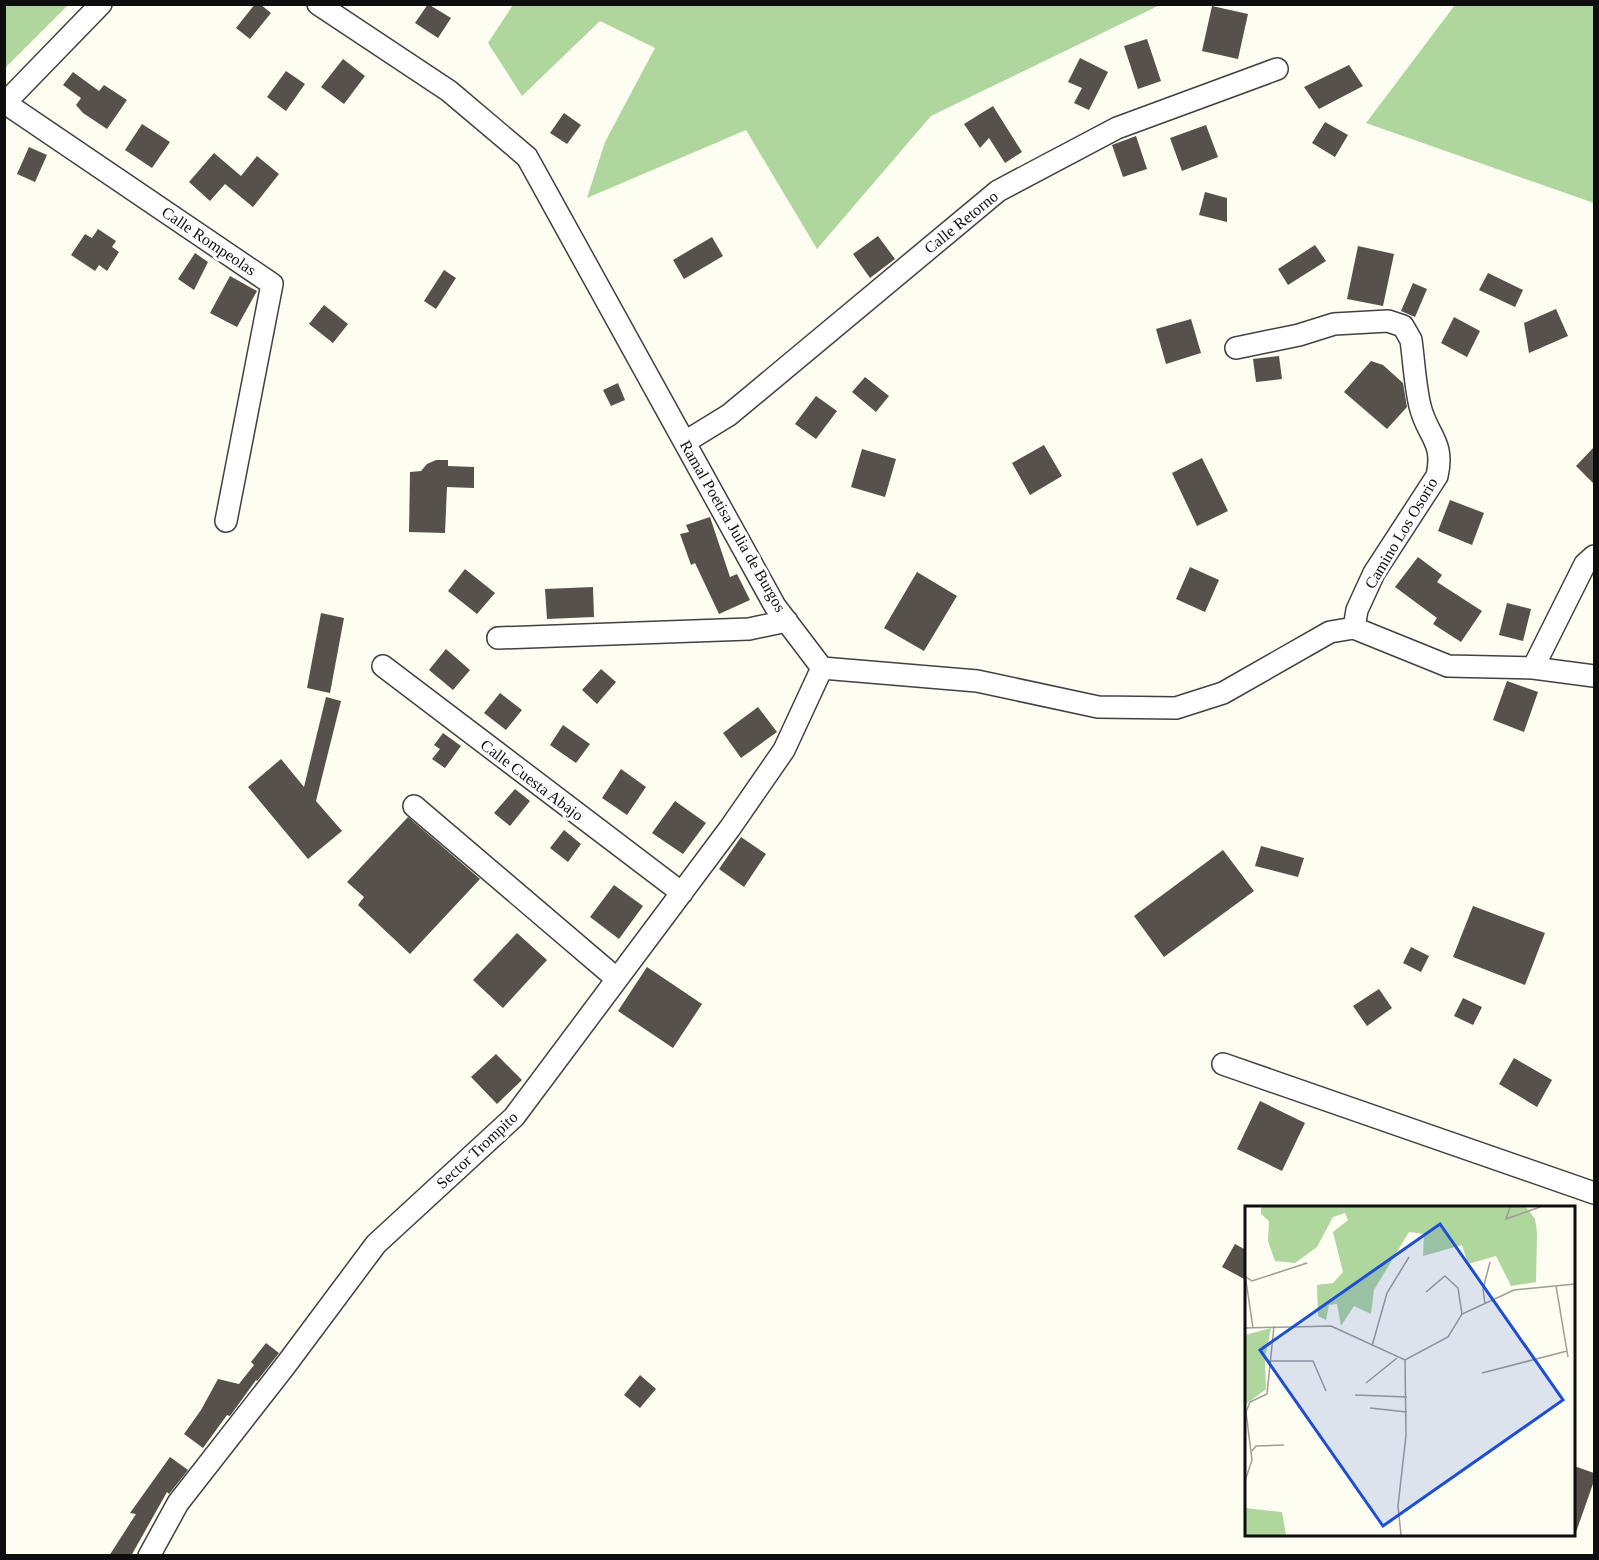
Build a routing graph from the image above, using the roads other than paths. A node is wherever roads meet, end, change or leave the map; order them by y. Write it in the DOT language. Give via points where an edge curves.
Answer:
graph roads {
  1 [pos="101,4"];
  2 [pos="318,4"];
  3 [pos="1277,69"];
  4 [pos="5,103"];
  5 [pos="1236,348"];
  6 [pos="685,442"];
  7 [pos="226,521"];
  8 [pos="1594,556"];
  9 [pos="787,621"];
  10 [pos="1354,628"];
  11 [pos="498,638"];
  12 [pos="383,666"];
  13 [pos="822,668"];
  14 [pos="1533,668"];
  15 [pos="1594,676"];
  16 [pos="414,806"];
  17 [pos="682,893"];
  18 [pos="617,979"];
  19 [pos="1223,1064"];
  20 [pos="1594,1193"];
  21 [pos="149,1556"];
  1 -- 4 [label="street"];
  2 -- 6 [label="street, Ramal Poetisa Julia de Burgos" via="449,91 527,157"];
  3 -- 6 [label="street, Calle Retorno" via="1117,128 998,191 729,416"];
  4 -- 7 [label="street, Calle Rompeolas" via="272,284"];
  5 -- 10 [label="street, Camino Los Osorio" via="1334,324 1388,321 1403,326 1411,340 1420,403 1437,442 1440,461 1437,476 1374,573 1357,610"];
  6 -- 9 [label="street, Ramal Poetisa Julia de Burgos"];
  8 -- 14 [label="street" via="1585,564"];
  9 -- 11 [label="street" via="749,629"];
  9 -- 13 [label="street, Ramal Poetisa Julia de Burgos"];
  10 -- 13 [label="street" via="1330,632 1223,693 1176,708 1098,707 977,681"];
  10 -- 14 [label="street" via="1448,666"];
  12 -- 17 [label="street, Calle Cuesta Abajo"];
  13 -- 17 [label="street, Sector Trompito" via="784,750"];
  14 -- 15 [label="street"];
  16 -- 18 [label="street"];
  17 -- 18 [label="street, Sector Trompito"];
  18 -- 21 [label="street, Sector Trompito" via="514,1117 376,1244 178,1503"];
  19 -- 20 [label="street"];
}
